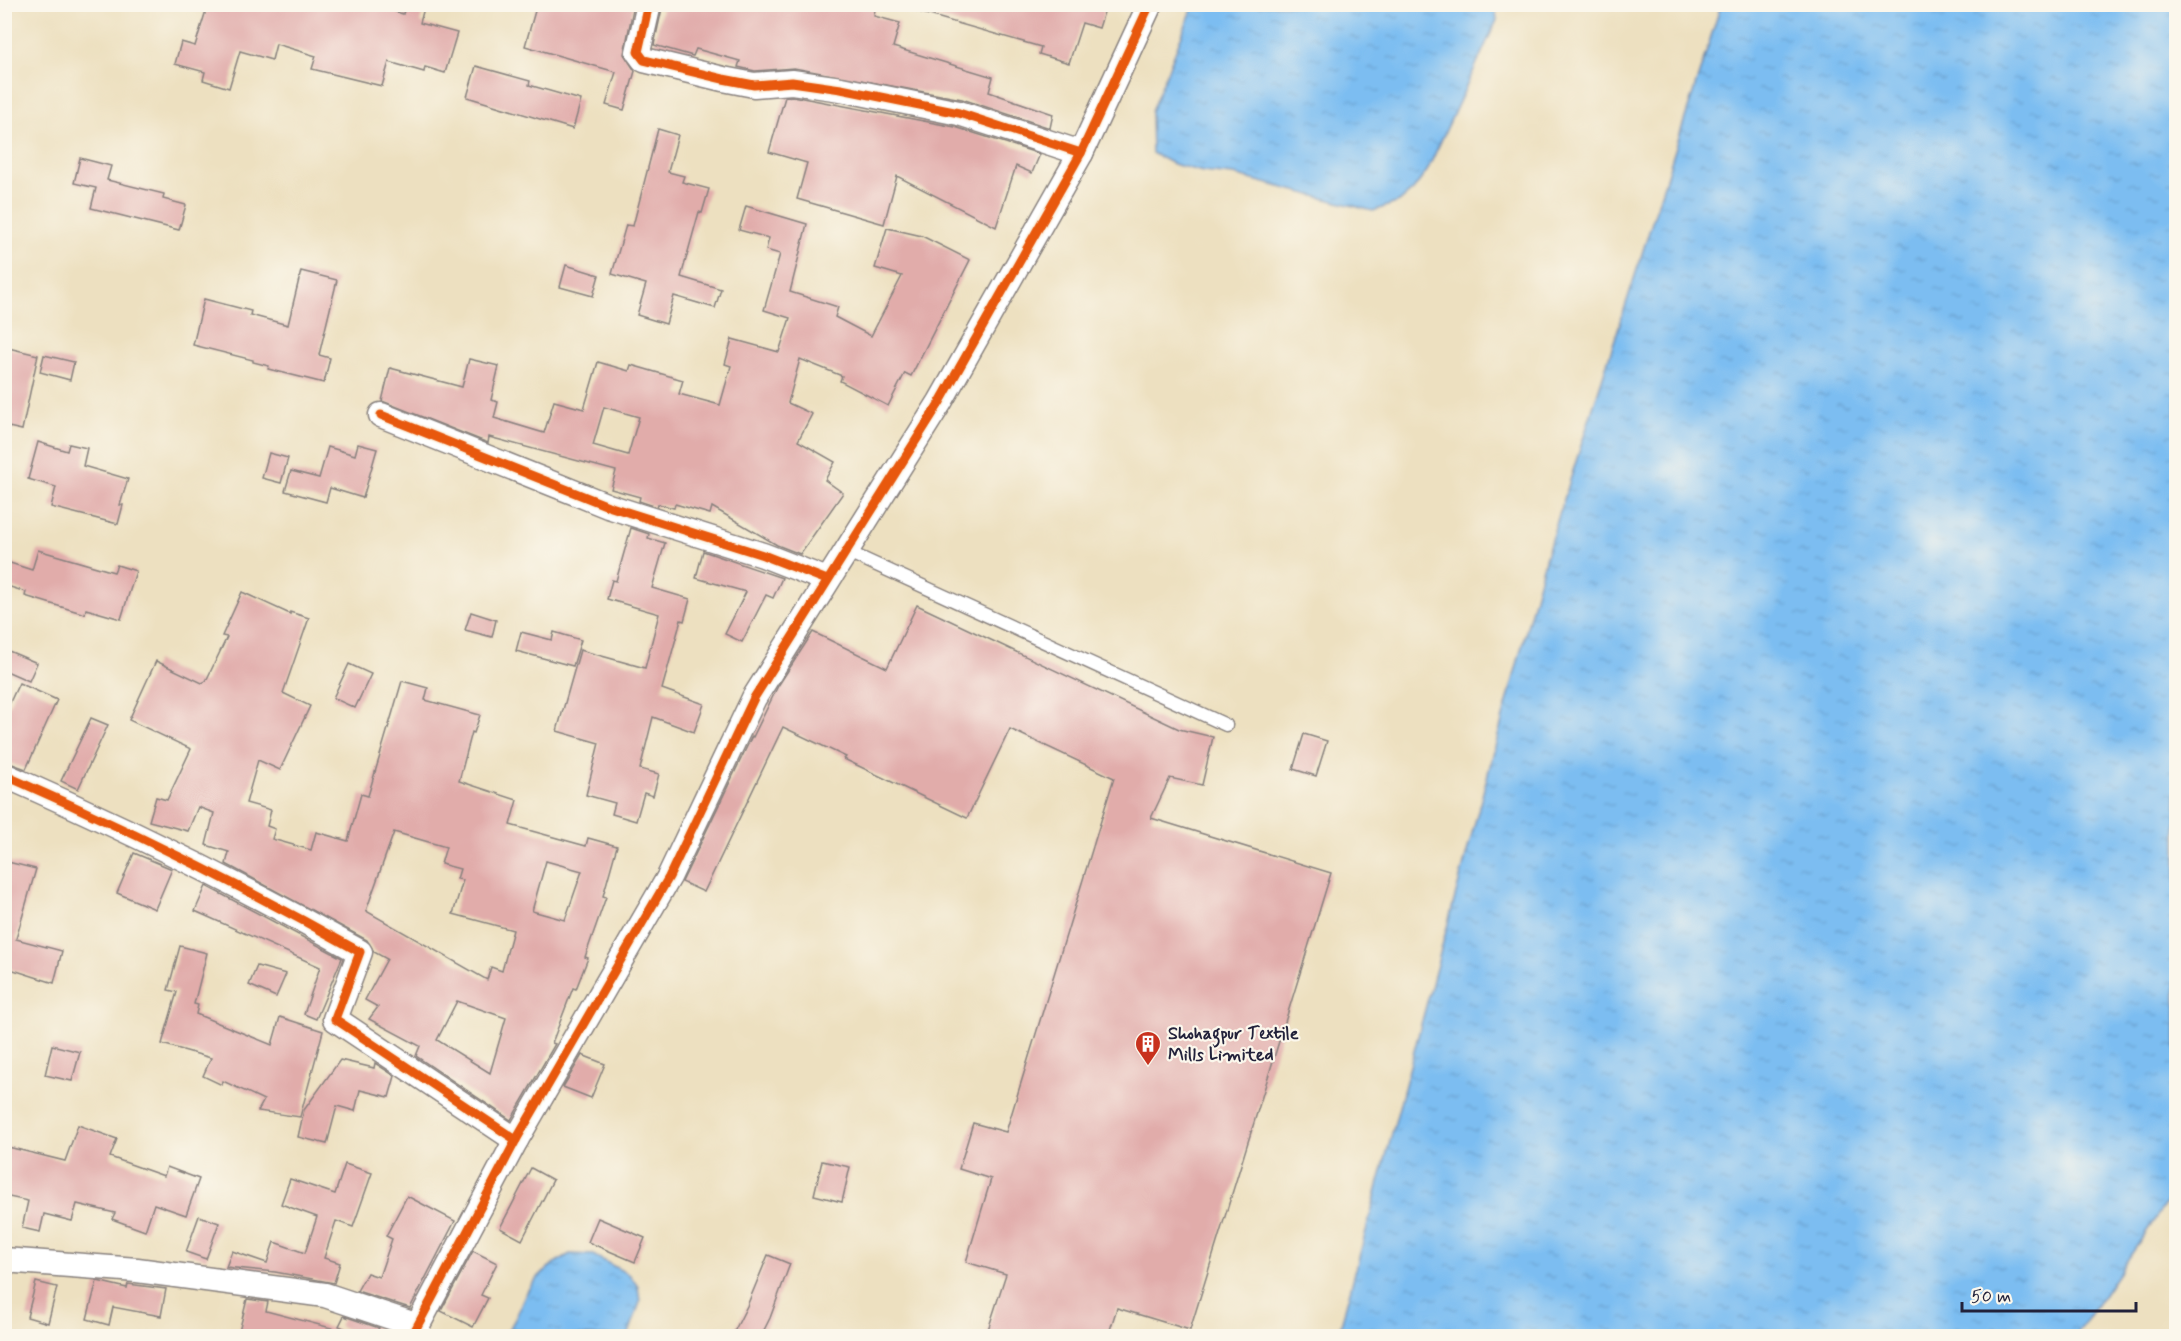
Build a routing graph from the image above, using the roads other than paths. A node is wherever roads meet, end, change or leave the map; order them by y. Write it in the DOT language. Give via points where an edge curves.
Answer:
graph roads {
  1 [pos="649,4"];
  2 [pos="1150,4"];
  3 [pos="1081,153"];
  4 [pos="381,415"];
  5 [pos="846,551"];
  6 [pos="827,580"];
  7 [pos="1226,725"];
  8 [pos="4,775"];
  9 [pos="516,1140"];
  10 [pos="4,1260"];
  11 [pos="415,1331"];
  1 -- 3 [label="street" via="638,52 644,60 754,85 792,82 949,111"];
  2 -- 3 [label="street"];
  3 -- 5 [label="street" via="940,402"];
  4 -- 6 [label="street" via="608,506 763,555"];
  5 -- 6 [label="street"];
  5 -- 7 [label="lane"];
  6 -- 9 [label="street" via="754,698 669,877"];
  8 -- 9 [label="street" via="290,913 360,952 335,1019"];
  9 -- 11 [label="street"];
  10 -- 11 [label="street" via="137,1270 325,1294"];
}
